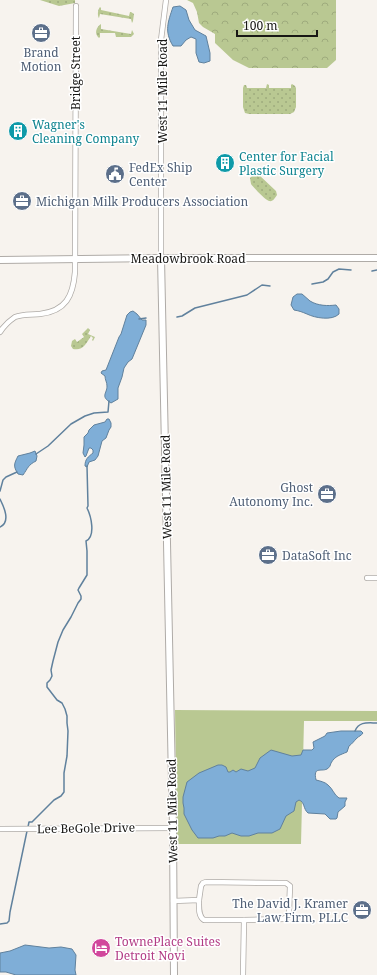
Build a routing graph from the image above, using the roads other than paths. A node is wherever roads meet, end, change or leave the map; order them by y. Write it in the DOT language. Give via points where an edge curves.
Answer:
graph roads {
  1 [pos="166,0"];
  2 [pos="76,6"];
  3 [pos="161,258"];
  4 [pos="377,258"];
  5 [pos="75,259"];
  6 [pos="0,260"];
  7 [pos="0,332"];
  8 [pos="367,578"];
  9 [pos="377,578"];
  10 [pos="173,828"];
  11 [pos="0,829"];
  12 [pos="173,900"];
  13 [pos="199,900"];
  14 [pos="244,920"];
  15 [pos="174,975"];
  16 [pos="244,975"];
  1 -- 3 [label="street, West 11 Mile Road" via="161,40"];
  2 -- 5 [label="street, Bridge Street"];
  3 -- 4 [label="street, Meadowbrook Road"];
  3 -- 5 [label="street, Meadowbrook Road"];
  3 -- 10 [label="street, West 11 Mile Road"];
  5 -- 6 [label="street, Meadowbrook Road"];
  5 -- 7 [label="street, Bridge Street" via="74,285 62,306 51,312 15,318"];
  8 -- 9 [label="street"];
  10 -- 11 [label="street, Lee BeGole Drive"];
  10 -- 12 [label="street, West 11 Mile Road"];
  12 -- 13 [label="street"];
  12 -- 15 [label="street, West 11 Mile Road"];
  13 -- 14 [label="street" via="201,919"];
  13 -- 14 [label="street" via="201,886 206,882 281,882 290,886 289,912 283,920"];
  14 -- 16 [label="street"];
}
